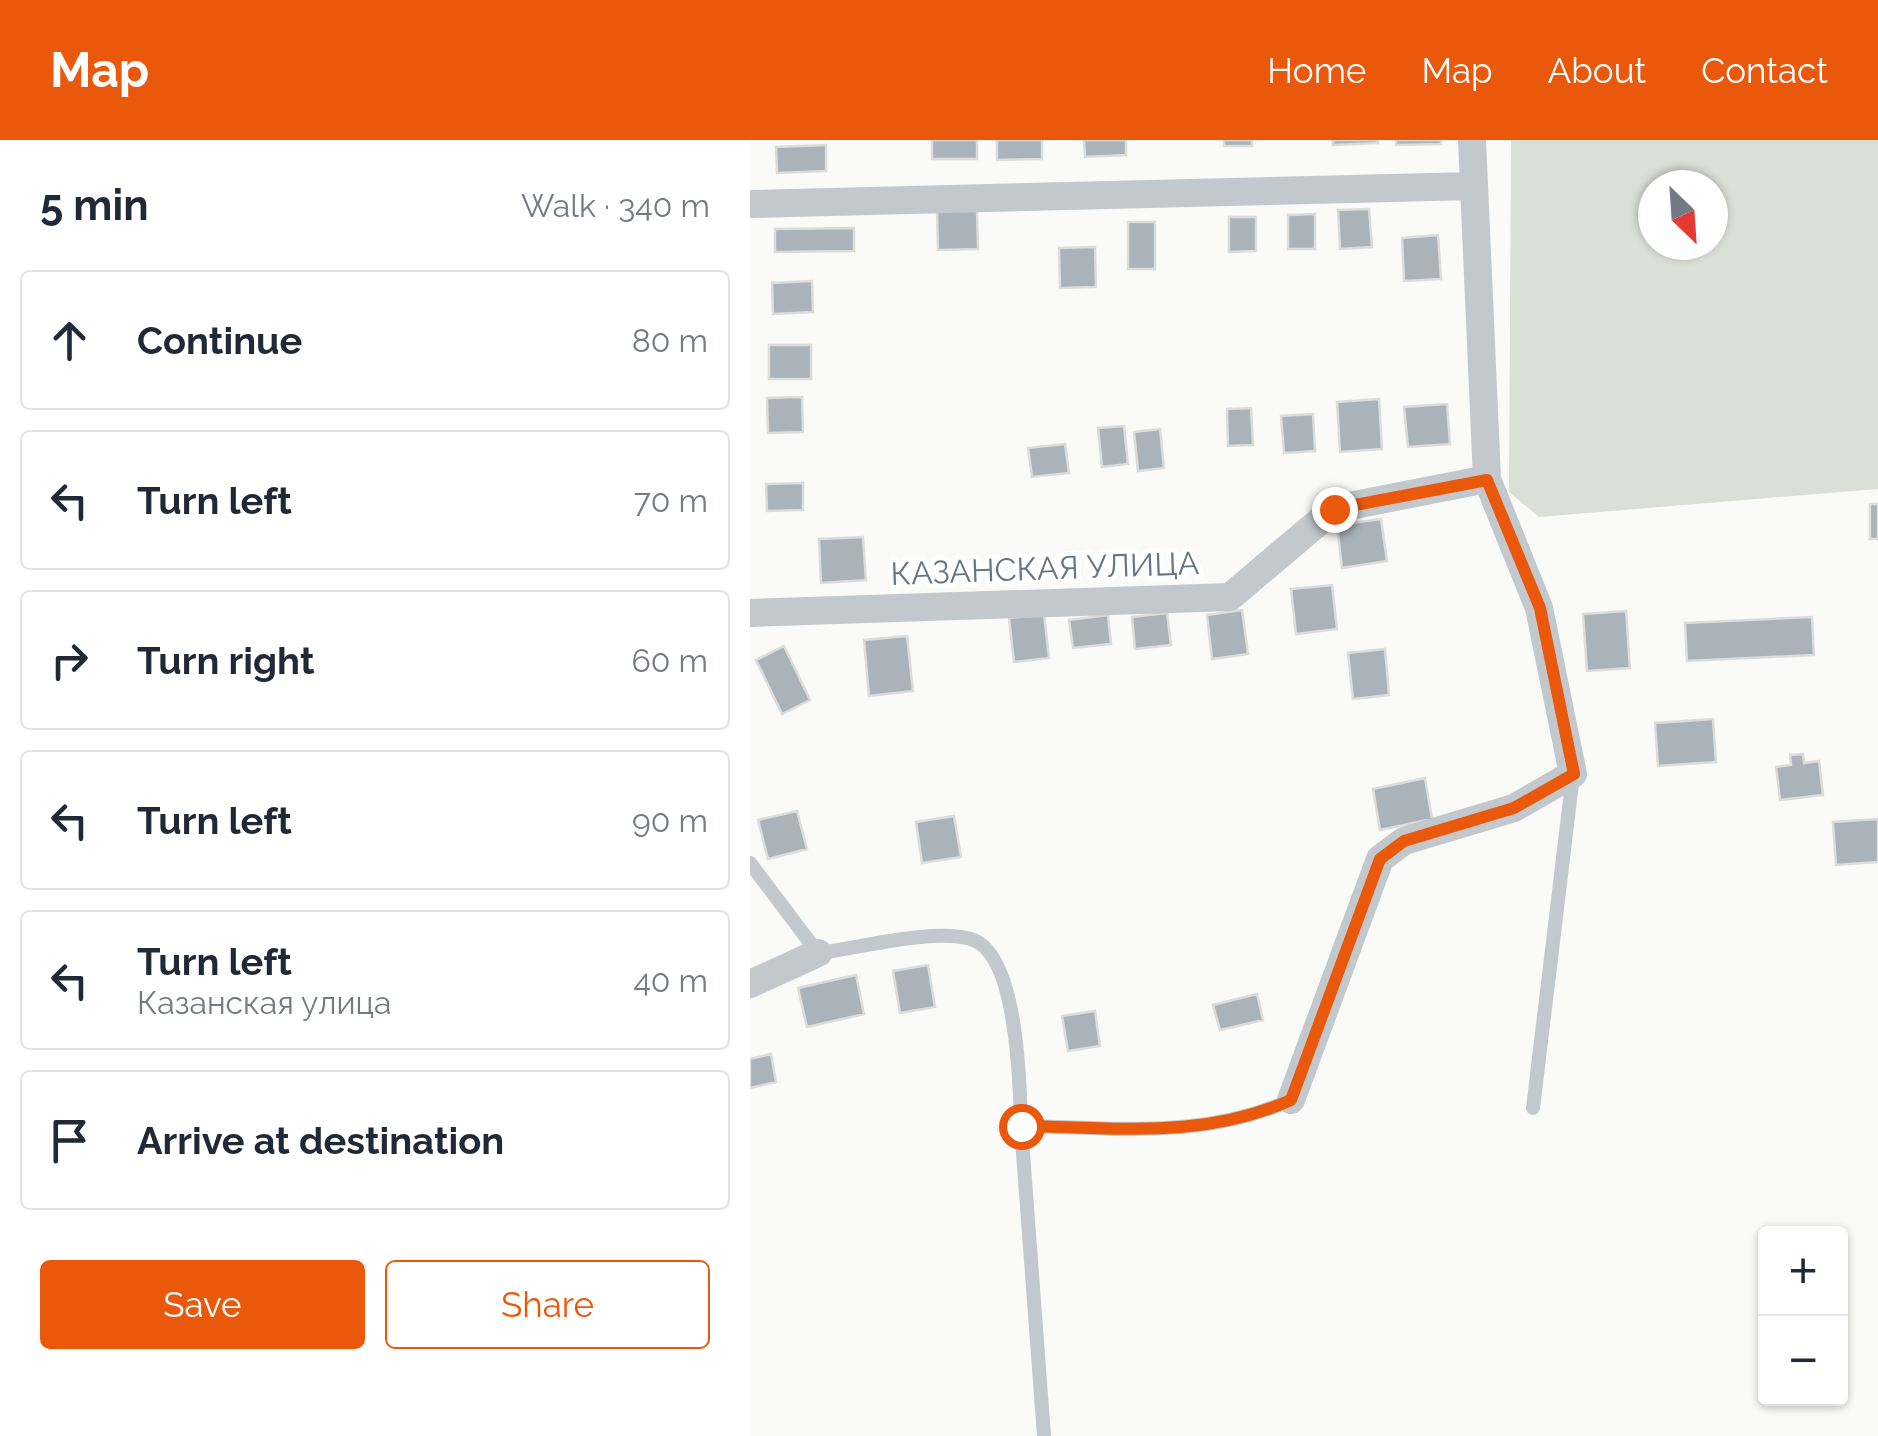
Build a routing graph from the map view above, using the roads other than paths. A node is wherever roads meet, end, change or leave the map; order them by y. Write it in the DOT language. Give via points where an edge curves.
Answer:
graph roads {
  1 [pos="1472,140"];
  2 [pos="1472,186"];
  3 [pos="750,204"];
  4 [pos="1487,480"];
  5 [pos="750,613"];
  6 [pos="1574,774"];
  7 [pos="750,863"];
  8 [pos="818,953"];
  9 [pos="750,984"];
  10 [pos="1291,1100"];
  11 [pos="1534,1108"];
  12 [pos="1021,1126"];
  13 [pos="1044,1436"];
  1 -- 2 [label="street"];
  2 -- 3 [label="street"];
  2 -- 4 [label="street"];
  4 -- 5 [label="street, КАЗАНСКАЯ УЛИЦА" via="1334,509 1230,597"];
  4 -- 6 [label="street" via="1540,608"];
  6 -- 10 [label="street" via="1514,808 1404,841 1380,859"];
  6 -- 11 [label="lane"];
  7 -- 8 [label="lane"];
  8 -- 9 [label="street"];
  8 -- 12 [label="lane" via="950,936 975,940 990,955 1008,996 1020,1051"];
  10 -- 12 [label="lane" via="1202,1128"];
  12 -- 13 [label="lane"];
}
